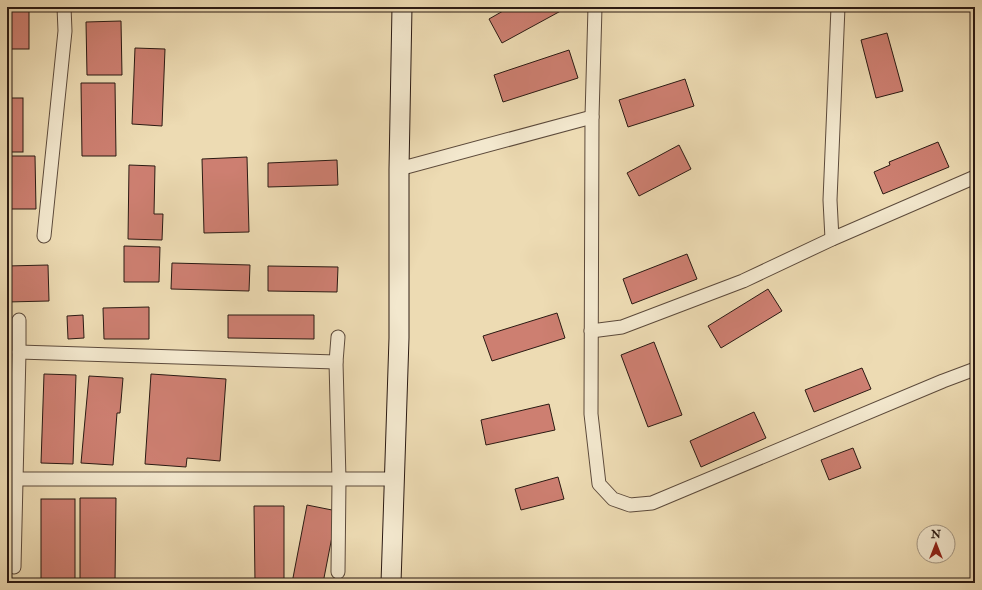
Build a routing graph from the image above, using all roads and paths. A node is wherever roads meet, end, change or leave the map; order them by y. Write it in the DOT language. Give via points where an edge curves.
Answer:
graph roads {
  1 [pos="64,7"];
  2 [pos="402,7"];
  3 [pos="595,7"];
  4 [pos="838,7"];
  5 [pos="592,117"];
  6 [pos="399,169"];
  7 [pos="975,177"];
  8 [pos="44,236"];
  9 [pos="832,239"];
  10 [pos="18,320"];
  11 [pos="592,330"];
  12 [pos="338,336"];
  13 [pos="19,352"];
  14 [pos="336,362"];
  15 [pos="975,369"];
  16 [pos="16,479"];
  17 [pos="394,479"];
  18 [pos="339,480"];
  19 [pos="14,567"];
  20 [pos="338,572"];
  21 [pos="390,583"];
  1 -- 8 [label="street" via="65,32"];
  2 -- 6 [label="street"];
  3 -- 5 [label="street"];
  4 -- 9 [label="street" via="830,200"];
  5 -- 6 [label="street"];
  5 -- 11 [label="street"];
  6 -- 17 [label="street" via="399,338"];
  7 -- 9 [label="street"];
  9 -- 11 [label="street" via="743,281 636,322 622,327"];
  10 -- 13 [label="street"];
  11 -- 15 [label="street" via="591,414 599,484 613,499 630,505 652,503"];
  12 -- 14 [label="street"];
  13 -- 14 [label="street"];
  13 -- 16 [label="street"];
  14 -- 18 [label="street"];
  16 -- 18 [label="street"];
  16 -- 19 [label="street"];
  17 -- 18 [label="street"];
  17 -- 21 [label="street"];
  18 -- 20 [label="street"];
}
